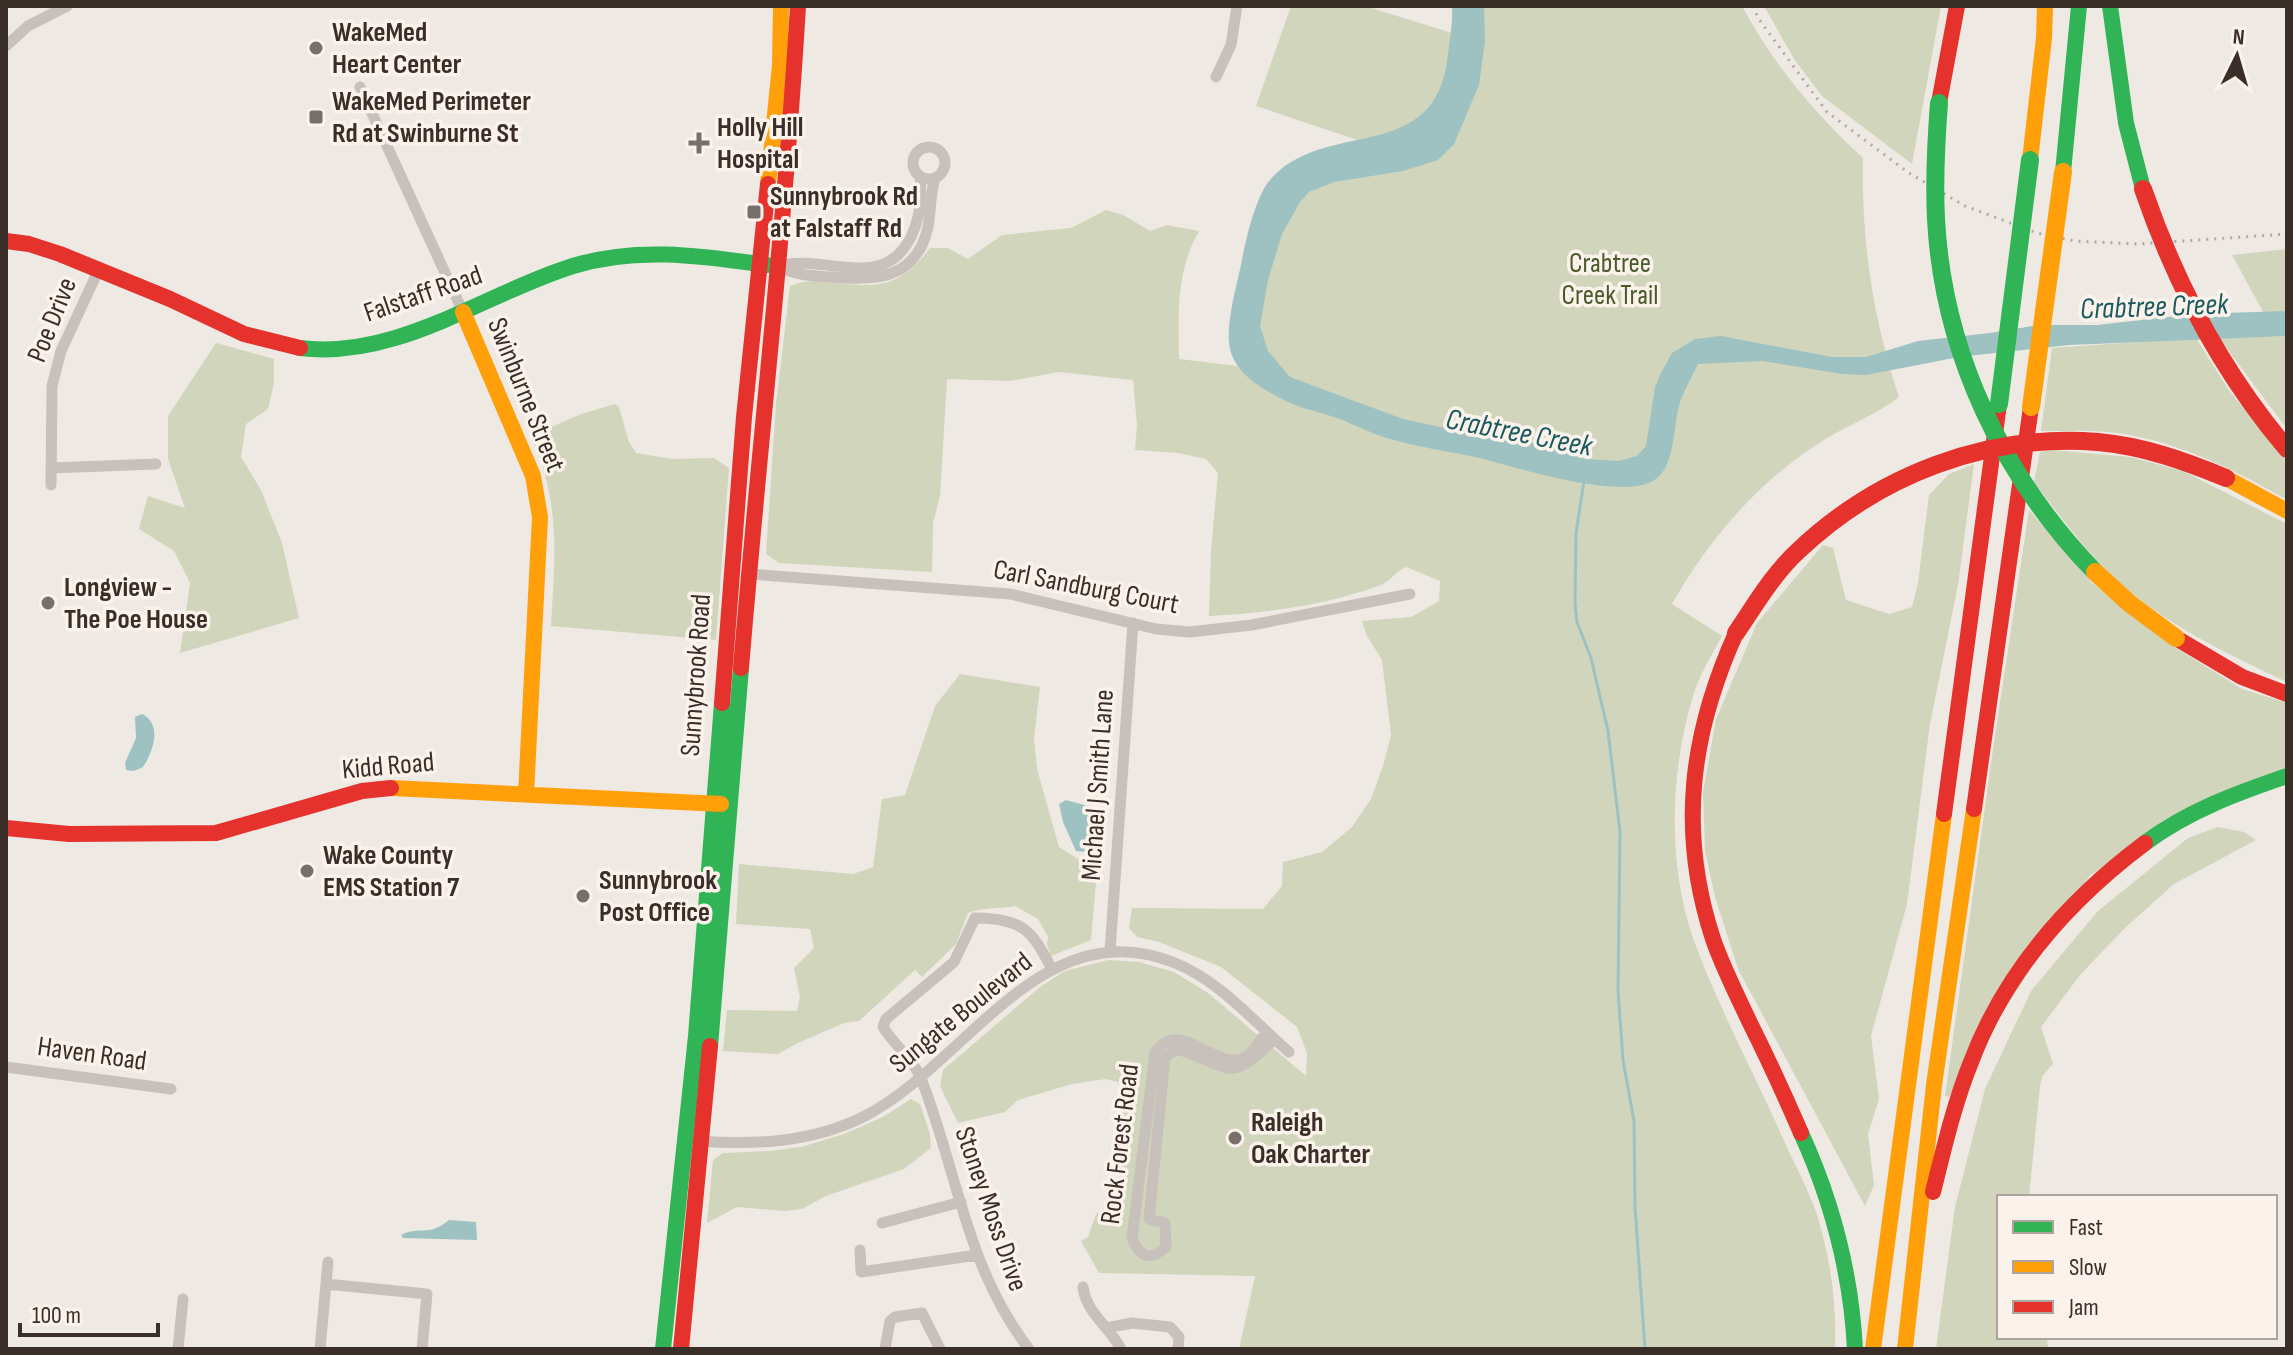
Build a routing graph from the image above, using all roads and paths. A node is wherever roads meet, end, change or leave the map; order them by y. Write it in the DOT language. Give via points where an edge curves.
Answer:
graph roads {
  1 [pos="67,6"];
  2 [pos="781,6"];
  3 [pos="798,6"];
  4 [pos="1237,6"];
  5 [pos="1957,6"];
  6 [pos="2045,6"];
  7 [pos="2079,6"];
  8 [pos="2110,6"];
  9 [pos="6,46"];
  10 [pos="1216,77"];
  11 [pos="360,87"];
  12 [pos="920,177"];
  13 [pos="935,178"];
  14 [pos="6,241"];
  15 [pos="768,265"];
  16 [pos="99,269"];
  17 [pos="463,312"];
  18 [pos="2287,449"];
  19 [pos="156,464"];
  20 [pos="51,468"];
  21 [pos="51,485"];
  22 [pos="739,492"];
  23 [pos="2287,511"];
  24 [pos="750,574"];
  25 [pos="1410,594"];
  26 [pos="1133,623"];
  27 [pos="2287,694"];
  28 [pos="2287,776"];
  29 [pos="526,794"];
  30 [pos="723,804"];
  31 [pos="6,828"];
  32 [pos="1110,951"];
  33 [pos="1052,969"];
  34 [pos="1270,1035"];
  35 [pos="1289,1052"];
  36 [pos="6,1067"];
  37 [pos="921,1078"];
  38 [pos="171,1089"];
  39 [pos="693,1141"];
  40 [pos="961,1202"];
  41 [pos="882,1223"];
  42 [pos="1918,1246"];
  43 [pos="860,1250"];
  44 [pos="977,1255"];
  45 [pos="328,1262"];
  46 [pos="326,1284"];
  47 [pos="1083,1287"];
  48 [pos="183,1299"];
  49 [pos="1106,1328"];
  50 [pos="178,1349"];
  51 [pos="320,1349"];
  52 [pos="422,1349"];
  53 [pos="663,1349"];
  54 [pos="681,1349"];
  55 [pos="885,1349"];
  56 [pos="940,1349"];
  57 [pos="1029,1349"];
  58 [pos="1121,1349"];
  59 [pos="1178,1349"];
  60 [pos="1855,1349"];
  61 [pos="1873,1349"];
  62 [pos="1905,1349"];
  1 -- 9 [label="street" via="28,26"];
  2 -- 15 [label="main road, Sunnybrook Road"];
  3 -- 15 [label="main road, Sunnybrook Road" via="794,88"];
  4 -- 10 [label="street" via="1231,45"];
  5 -- 27 [label="main road, bridge" via="1939,103 1933,210 1954,332 1990,430 2037,505 2117,593 2176,638 2242,677"];
  6 -- 61 [label="main road, bridge" via="1999,404"];
  7 -- 42 [label="main road, bridge" via="2063,172 1934,1085"];
  8 -- 18 [label="main road, bridge" via="2126,123 2158,236 2183,294 2233,381"];
  11 -- 17 [label="street, Swinburne Street"];
  12 -- 13 [label="street"];
  12 -- 13 [label="street, Falstaff Road" via="914,156 921,148 933,147 946,163"];
  12 -- 15 [label="street, Falstaff Road" via="914,236 893,259 866,268"];
  13 -- 15 [label="street, Falstaff Road" via="922,245 897,272 859,280 793,274"];
  14 -- 16 [label="main road, Falstaff Road" via="49,248"];
  15 -- 17 [label="main road, Falstaff Road" via="647,253 611,256"];
  15 -- 22 [label="main road, Sunnybrook Road"];
  15 -- 24 [label="main road, Sunnybrook Road"];
  16 -- 17 [label="main road, Falstaff Road" via="250,337 287,346 349,348 392,339"];
  16 -- 20 [label="street, Poe Drive" via="55,374"];
  17 -- 29 [label="main road, Swinburne Street" via="533,476 540,517"];
  19 -- 20 [label="street"];
  20 -- 21 [label="street, Poe Drive"];
  22 -- 24 [label="main road" via="744,508 742,560"];
  22 -- 30 [label="main road, Sunnybrook Road"];
  23 -- 60 [label="main road, bridge" via="2185,461 2104,443 2041,442 1972,452 1898,479 1827,524 1764,590 1736,633 1710,691 1699,736 1690,822 1695,869 1714,941 1836,1217 1848,1269"];
  24 -- 26 [label="street, Carl Sandburg Court" via="1010,594"];
  24 -- 30 [label="main road, Sunnybrook Road"];
  25 -- 26 [label="street, Carl Sandburg Court" via="1222,630 1190,632"];
  26 -- 32 [label="street, Michael J Smith Lane"];
  28 -- 42 [label="main road" via="2233,795 2154,837 2074,903 2032,953 1997,1005 1973,1057"];
  29 -- 30 [label="main road, Kidd Road"];
  29 -- 31 [label="main road, Kidd Road" via="421,788 362,791 216,833 69,834"];
  30 -- 39 [label="main road, Sunnybrook Road"];
  32 -- 33 [label="street, Sungate Boulevard"];
  32 -- 34 [label="street, Sungate Boulevard" via="1160,957 1196,973"];
  33 -- 37 [label="street, Sungate Boulevard"];
  33 -- 37 [label="street, Stoney Moss Drive" via="1037,940 1020,925 975,918 954,962 883,1027"];
  34 -- 34 [label="street, Rock Forest Road" via="1242,1059 1225,1059 1173,1039 1155,1053 1132,1238 1137,1251 1156,1255 1166,1247 1165,1223 1149,1219 1165,1057 1177,1049 1223,1068 1246,1066"];
  34 -- 35 [label="street, Sungate Boulevard"];
  36 -- 38 [label="street, Haven Road"];
  37 -- 39 [label="street, Sungate Boulevard" via="877,1110 820,1132 767,1143"];
  37 -- 40 [label="street, Stoney Moss Drive"];
  39 -- 53 [label="main road, Sunnybrook Road"];
  39 -- 54 [label="main road, Sunnybrook Road"];
  40 -- 41 [label="street"];
  40 -- 44 [label="street, Stoney Moss Drive"];
  42 -- 62 [label="main road"];
  43 -- 44 [label="street" via="861,1272"];
  44 -- 57 [label="street, Stoney Moss Drive" via="1002,1311"];
  45 -- 46 [label="street"];
  46 -- 51 [label="street"];
  46 -- 52 [label="street" via="427,1294"];
  47 -- 49 [label="street"];
  48 -- 50 [label="street"];
  49 -- 58 [label="street"];
  49 -- 59 [label="street" via="1132,1323 1170,1327 1179,1337"];
  55 -- 56 [label="street" via="890,1321 922,1313"];
}
